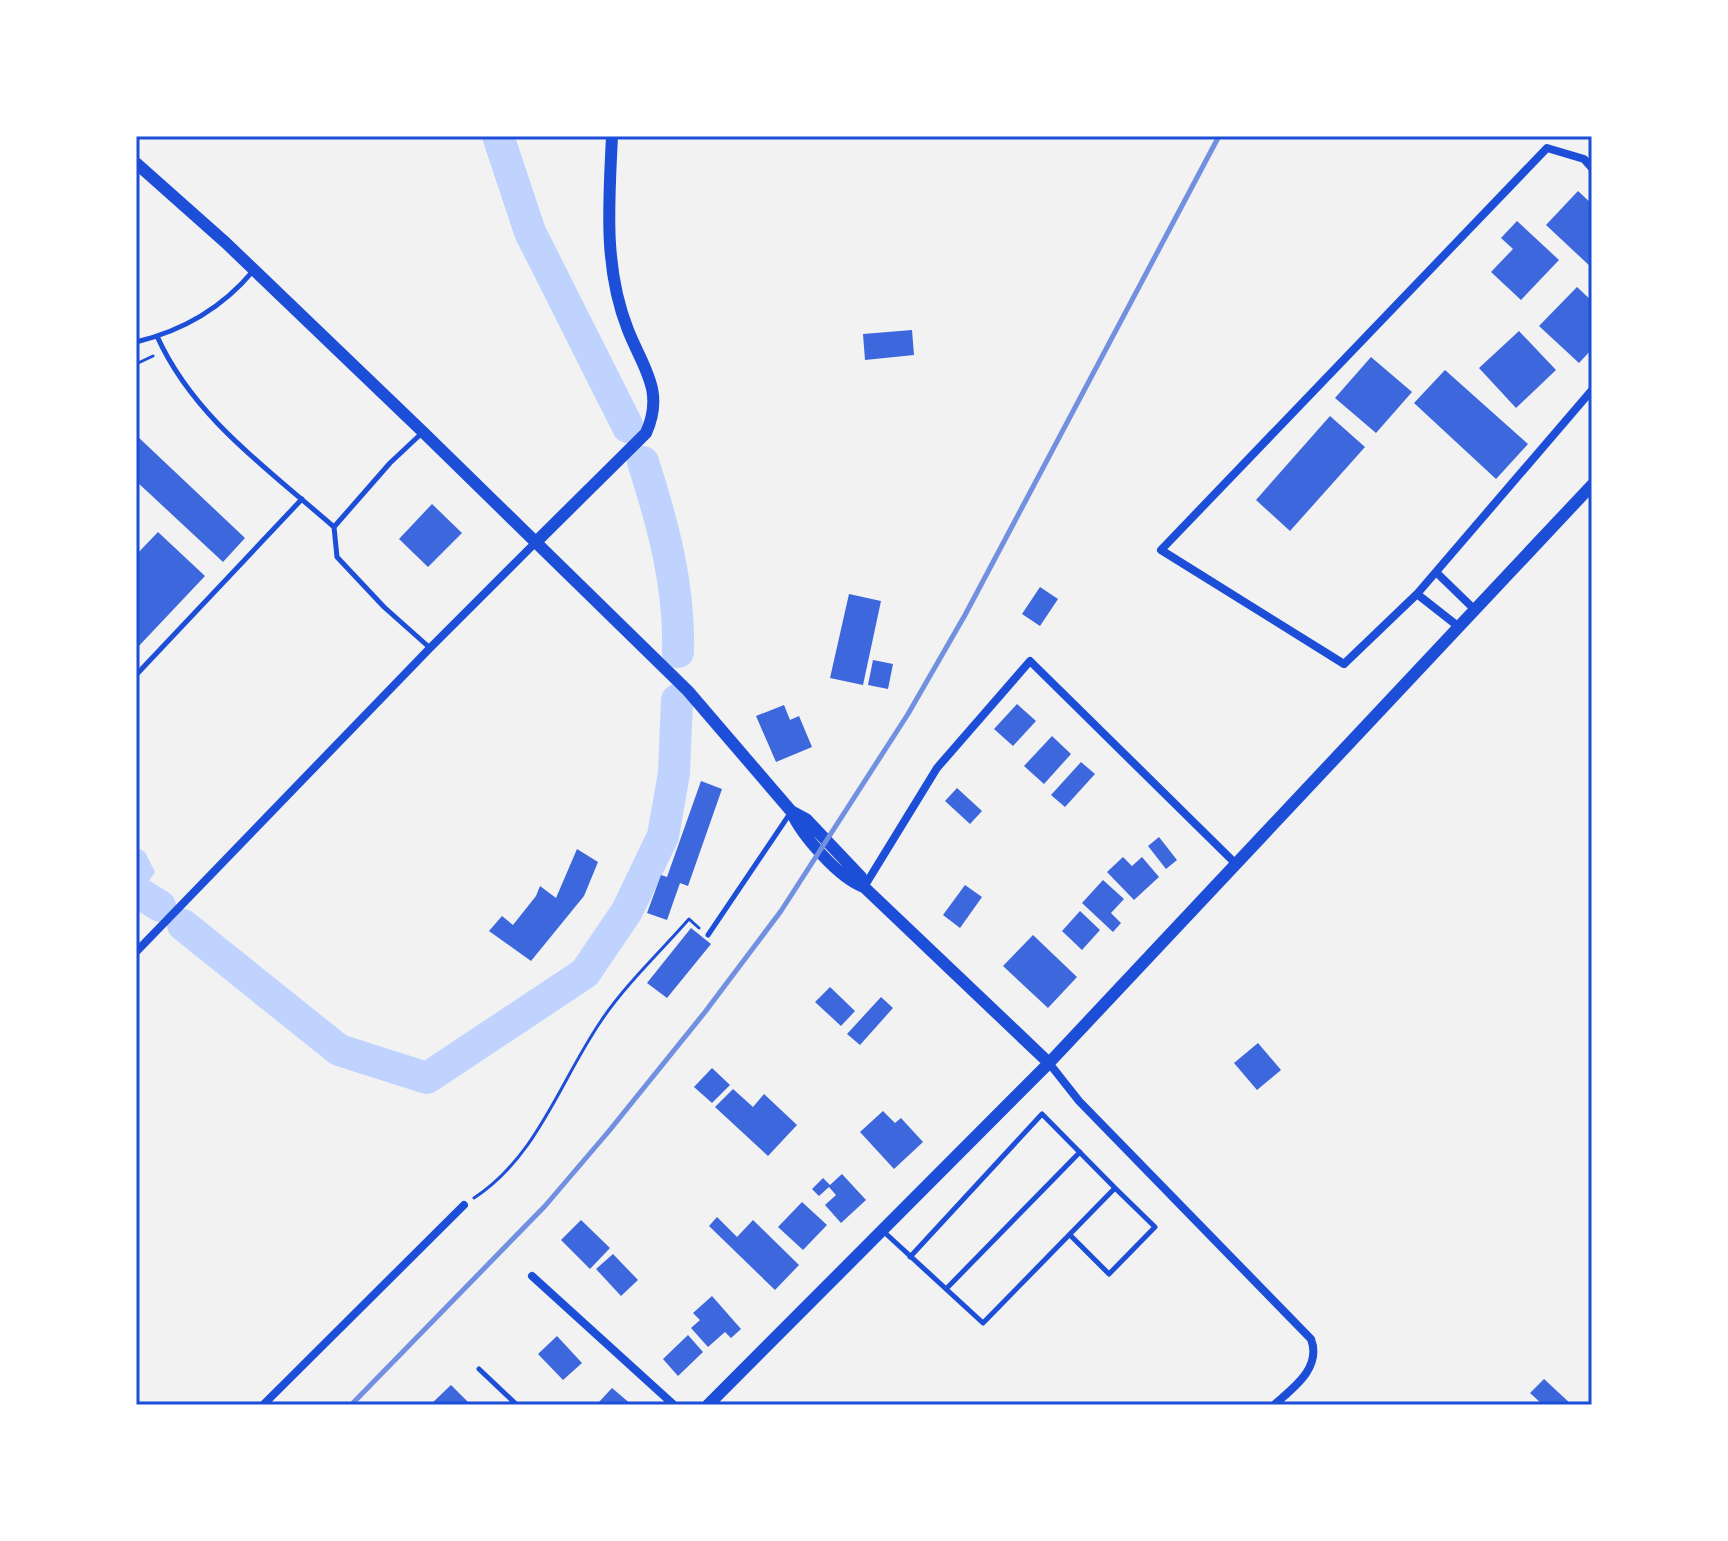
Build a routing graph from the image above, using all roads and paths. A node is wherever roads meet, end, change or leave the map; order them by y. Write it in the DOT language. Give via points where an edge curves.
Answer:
graph roads {
  1 [pos="612,136"];
  2 [pos="136,163"];
  3 [pos="1592,168"];
  4 [pos="254,270"];
  5 [pos="157,336"];
  6 [pos="136,342"];
  7 [pos="165,353"];
  8 [pos="136,364"];
  9 [pos="1592,390"];
  10 [pos="423,432"];
  11 [pos="1592,485"];
  12 [pos="302,499"];
  13 [pos="334,527"];
  14 [pos="536,542"];
  15 [pos="1436,572"];
  16 [pos="1417,594"];
  17 [pos="1475,610"];
  18 [pos="1459,627"];
  19 [pos="430,648"];
  20 [pos="136,675"];
  21 [pos="791,811"];
  22 [pos="1236,864"];
  23 [pos="864,887"];
  24 [pos="708,935"];
  25 [pos="136,952"];
  26 [pos="1049,1063"];
  27 [pos="1080,1152"];
  28 [pos="1115,1188"];
  29 [pos="464,1205"];
  30 [pos="882,1231"];
  31 [pos="1070,1235"];
  32 [pos="910,1257"];
  33 [pos="532,1276"];
  34 [pos="946,1289"];
  35 [pos="479,1369"];
  36 [pos="263,1405"];
  37 [pos="517,1405"];
  38 [pos="674,1405"];
  39 [pos="708,1405"];
  40 [pos="1274,1405"];
  1 -- 14 [label="street" via="608,233 614,287 650,378 654,416 646,433"];
  2 -- 4 [label="street"];
  3 -- 16 [label="street" via="1584,159 1547,148 1161,550 1344,664"];
  4 -- 5 [label="lane" via="203,316"];
  4 -- 10 [label="street"];
  5 -- 6 [label="lane"];
  5 -- 7 [label="lane"];
  7 -- 8 [label="path"];
  7 -- 12 [label="lane" via="205,413"];
  9 -- 15 [label="street"];
  10 -- 13 [label="lane"];
  10 -- 14 [label="street"];
  11 -- 17 [label="street"];
  12 -- 13 [label="lane"];
  12 -- 20 [label="lane"];
  13 -- 19 [label="lane" via="337,557"];
  14 -- 19 [label="street"];
  14 -- 21 [label="street" via="698,701"];
  15 -- 16 [label="street"];
  15 -- 17 [label="street"];
  16 -- 18 [label="street"];
  17 -- 18 [label="street"];
  18 -- 22 [label="street"];
  19 -- 25 [label="street"];
  21 -- 23 [label="street" via="798,828 820,851 854,884"];
  21 -- 24 [label="lane"];
  22 -- 23 [label="street" via="1030,661 937,768"];
  22 -- 26 [label="street"];
  23 -- 26 [label="street"];
  24 -- 29 [label="path" via="689,919 601,1020 539,1129 497,1183"];
  26 -- 30 [label="street"];
  26 -- 40 [label="street" via="1079,1101 1311,1339 1307,1374"];
  27 -- 28 [label="lane"];
  27 -- 32 [label="lane" via="1042,1114"];
  27 -- 34 [label="lane"];
  28 -- 31 [label="lane"];
  28 -- 31 [label="lane" via="1155,1227 1109,1274"];
  29 -- 36 [label="street"];
  30 -- 32 [label="lane"];
  30 -- 39 [label="street"];
  31 -- 34 [label="lane" via="983,1323"];
  32 -- 34 [label="lane"];
  33 -- 38 [label="street"];
  35 -- 37 [label="lane"];
}
